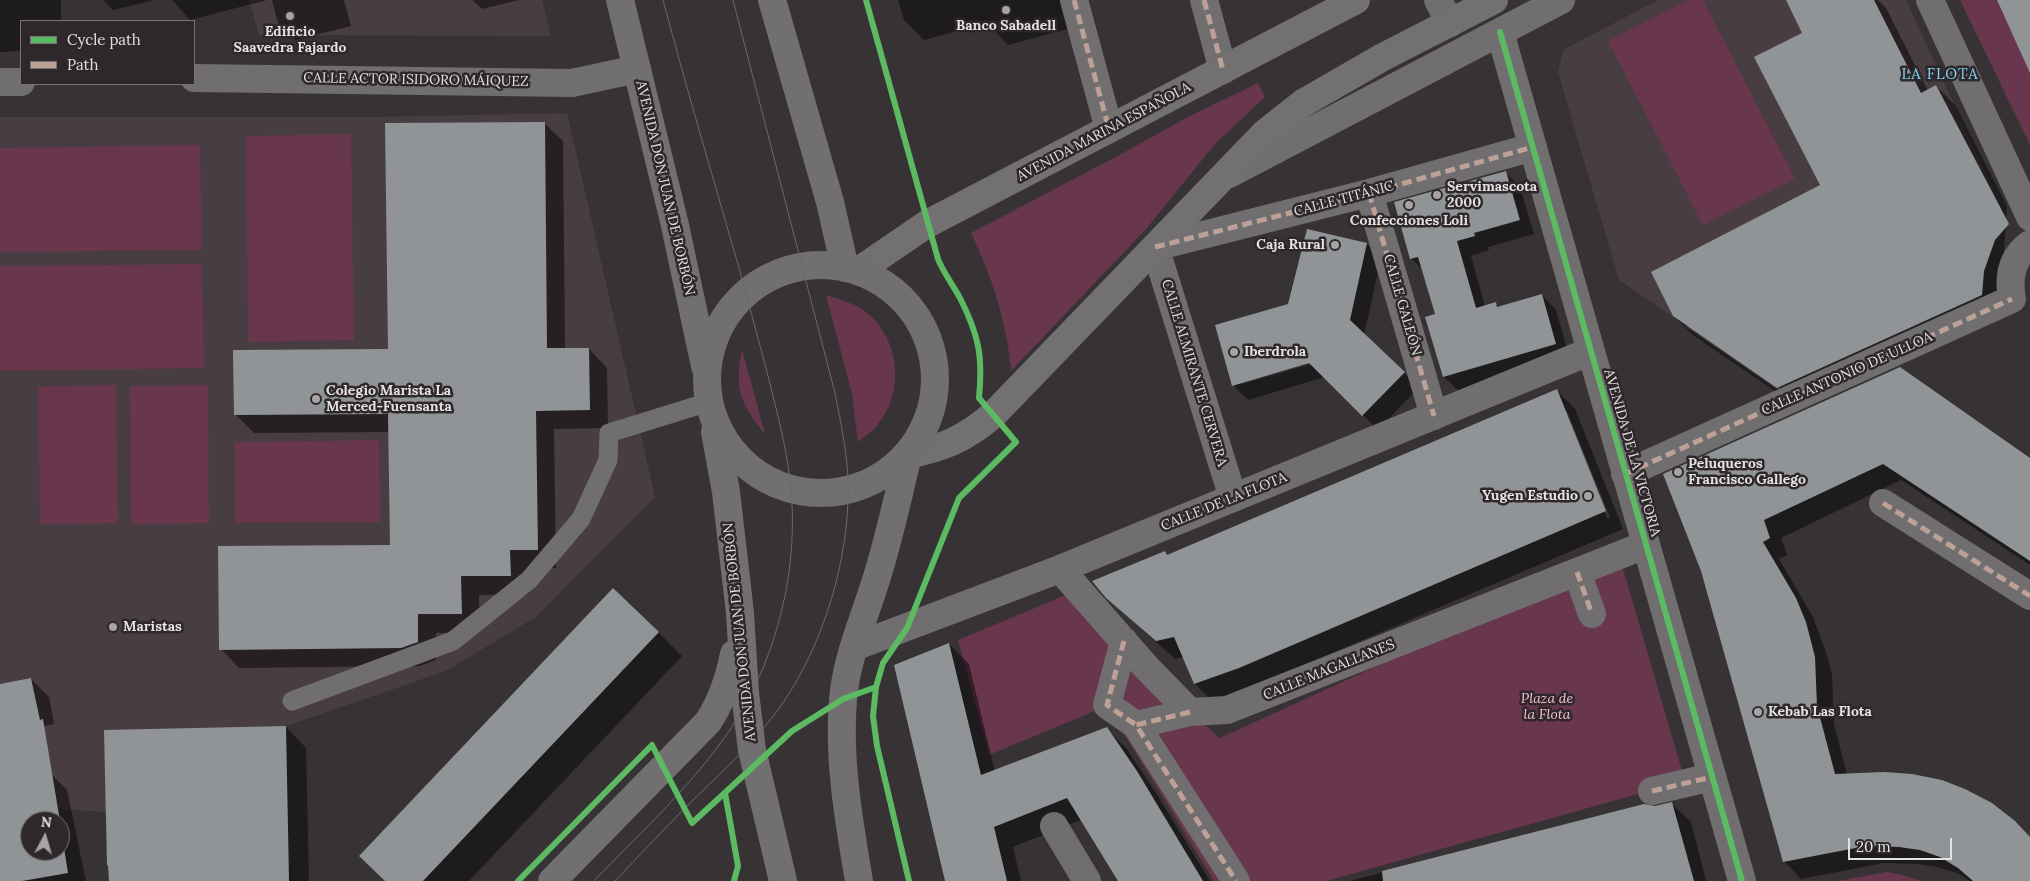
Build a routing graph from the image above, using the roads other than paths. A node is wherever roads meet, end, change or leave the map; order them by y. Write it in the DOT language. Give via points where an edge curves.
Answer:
graph roads {
  1 [pos="620,0"];
  2 [pos="772,0"];
  3 [pos="1074,0"];
  4 [pos="1204,0"];
  5 [pos="1356,0"];
  6 [pos="1494,0"];
  7 [pos="1561,0"];
  8 [pos="1930,0"];
  9 [pos="1444,11"];
  10 [pos="1500,32"];
  11 [pos="637,69"];
  12 [pos="1223,70"];
  13 [pos="195,78"];
  14 [pos="0,82"];
  15 [pos="20,82"];
  16 [pos="1109,129"];
  17 [pos="1533,147"];
  18 [pos="1223,177"];
  19 [pos="1369,193"];
  20 [pos="2030,217"];
  21 [pos="2030,244"];
  22 [pos="1155,247"];
  23 [pos="851,269"];
  24 [pos="1591,352"];
  25 [pos="709,397"];
  26 [pos="1434,416"];
  27 [pos="908,455"];
  28 [pos="1625,474"];
  29 [pos="1233,498"];
  30 [pos="1883,502"];
  31 [pos="1645,545"];
  32 [pos="1060,569"];
  33 [pos="1577,572"];
  34 [pos="2030,596"];
  35 [pos="740,613"];
  36 [pos="1592,614"];
  37 [pos="1124,642"];
  38 [pos="854,648"];
  39 [pos="292,701"];
  40 [pos="1190,712"];
  41 [pos="1136,725"];
  42 [pos="1712,777"];
  43 [pos="1652,791"];
  44 [pos="1054,826"];
  45 [pos="552,881"];
  46 [pos="783,881"];
  47 [pos="859,881"];
  48 [pos="1087,881"];
  49 [pos="1236,881"];
  50 [pos="1742,881"];
  1 -- 11 [label="main road, AVENIDA DON JUAN DE BORBÓN"];
  2 -- 23 [label="main road"];
  3 -- 16 [label="street"];
  4 -- 12 [label="street"];
  5 -- 12 [label="main road, AVENIDA MARINA ESPAÑOLA"];
  6 -- 9 [label="main road"];
  7 -- 10 [label="street"];
  8 -- 20 [label="street"];
  9 -- 18 [label="main road" via="1303,103 1265,133"];
  10 -- 17 [label="street, AVENIDA DE LA VICTORIA"];
  10 -- 18 [label="street"];
  11 -- 13 [label="street, CALLE ACTOR ISIDORO MÁIQUEZ" via="572,83"];
  11 -- 25 [label="main road, AVENIDA DON JUAN DE BORBÓN" via="686,276"];
  12 -- 16 [label="main road, AVENIDA MARINA ESPAÑOLA"];
  14 -- 15 [label="street"];
  16 -- 23 [label="main road, AVENIDA MARINA ESPAÑOLA" via="927,224"];
  17 -- 19 [label="street, CALLE TITÁNIC"];
  17 -- 24 [label="street, AVENIDA DE LA VICTORIA"];
  18 -- 22 [label="main road"];
  19 -- 22 [label="street, CALLE TITÁNIC"];
  19 -- 26 [label="street, CALLE GALEÓN"];
  21 -- 28 [label="street, CALLE ANTONIO DE ULLOA" via="2010,274 2012,299"];
  22 -- 27 [label="main road" via="994,415 956,442"];
  22 -- 29 [label="street, CALLE ALMIRANTE CERVERA"];
  23 -- 25 [label="main road" via="802,266 763,281 746,293 725,317 712,346"];
  23 -- 27 [label="main road" via="874,278 904,300 917,316 934,354 935,395 930,416"];
  24 -- 26 [label="street, CALLE DE LA FLOTA"];
  24 -- 28 [label="street, AVENIDA DE LA VICTORIA"];
  25 -- 27 [label="main road" via="720,433 738,458 769,481 791,490 829,494 847,491 868,484"];
  25 -- 35 [label="main road, AVENIDA DON JUAN DE BORBÓN" via="726,492"];
  25 -- 39 [label="lane" via="610,433 608,460 581,519 529,580 453,641"];
  26 -- 29 [label="street, CALLE DE LA FLOTA"];
  27 -- 38 [label="main road" via="882,562"];
  28 -- 31 [label="street, AVENIDA DE LA VICTORIA"];
  29 -- 32 [label="street, CALLE DE LA FLOTA"];
  30 -- 34 [label="street"];
  31 -- 33 [label="street, CALLE MAGALLANES"];
  31 -- 42 [label="street, AVENIDA DE LA VICTORIA"];
  32 -- 37 [label="street"];
  32 -- 38 [label="street, CALLE DE LA FLOTA"];
  33 -- 36 [label="street"];
  33 -- 40 [label="street, CALLE MAGALLANES" via="1227,710"];
  35 -- 45 [label="main road" via="725,690 708,722"];
  35 -- 46 [label="main road, AVENIDA DON JUAN DE BORBÓN" via="752,750"];
  37 -- 40 [label="street"];
  37 -- 41 [label="street" via="1106,705"];
  38 -- 47 [label="main road" via="842,699 842,731 846,791"];
  40 -- 41 [label="street, CALLE MAGALLANES"];
  41 -- 49 [label="street"];
  42 -- 43 [label="street"];
  42 -- 50 [label="street, AVENIDA DE LA VICTORIA"];
  44 -- 48 [label="street"];
}
